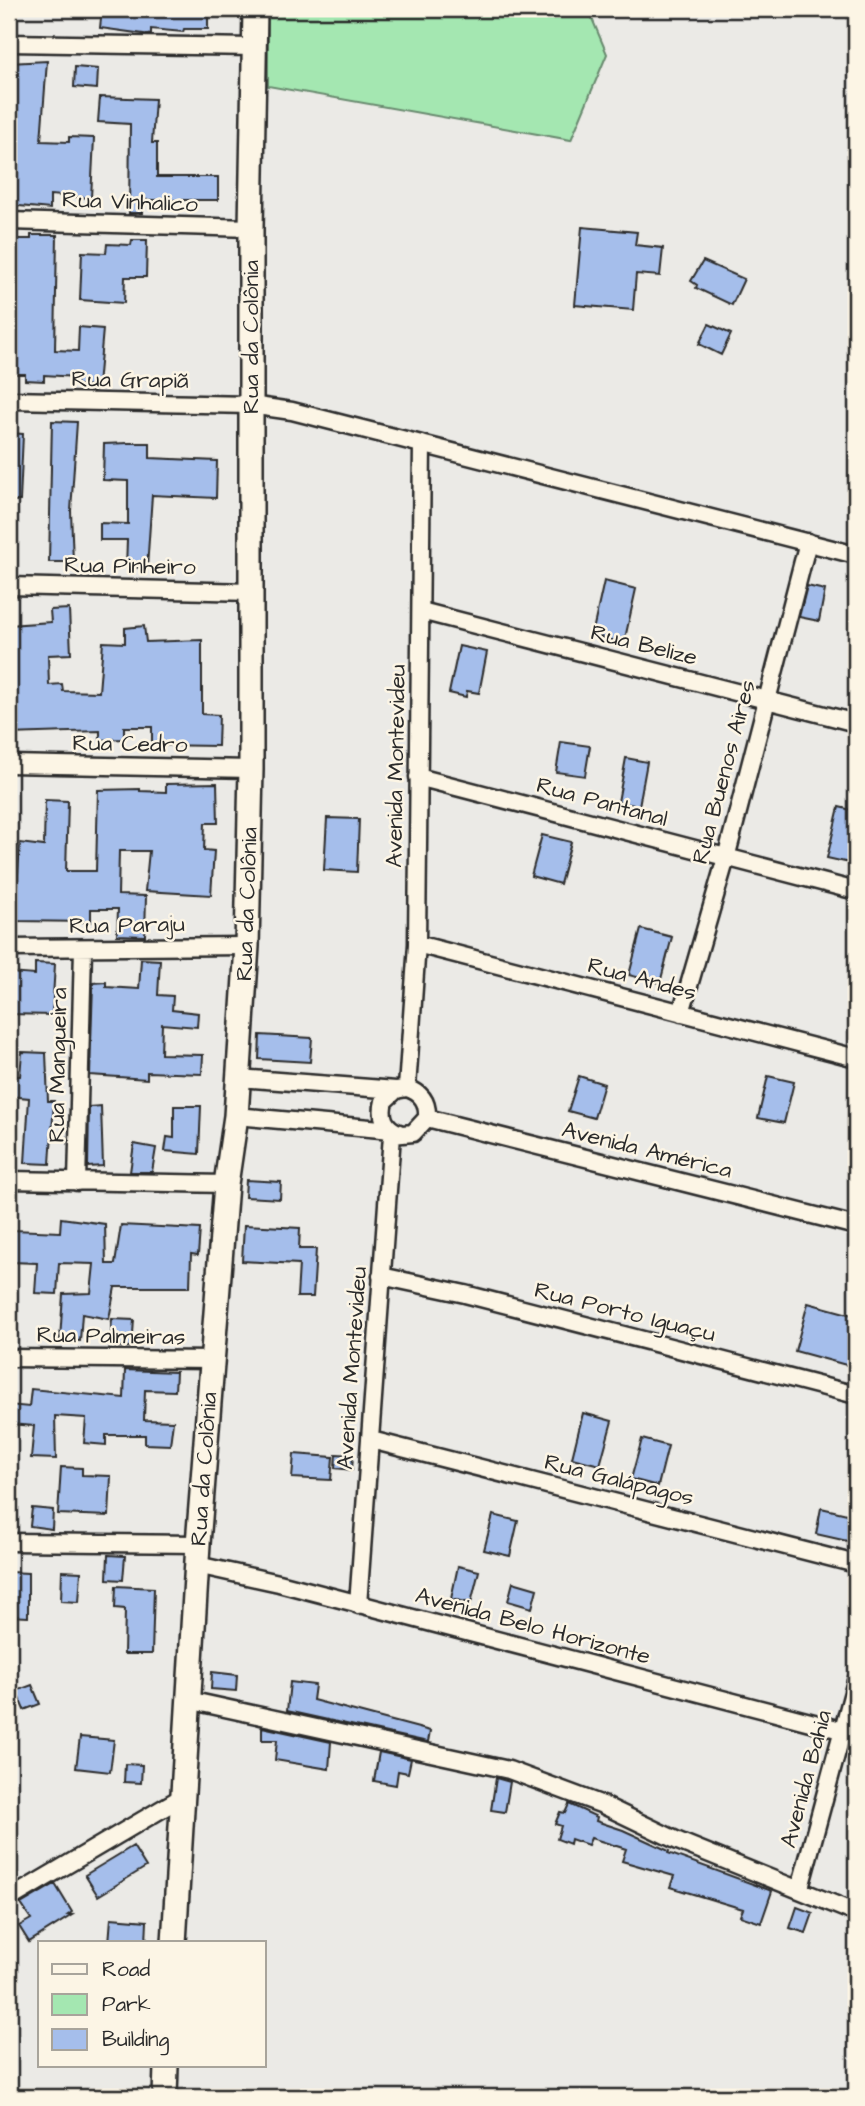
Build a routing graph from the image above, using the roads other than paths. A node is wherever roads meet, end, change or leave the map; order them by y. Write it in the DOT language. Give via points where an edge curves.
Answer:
graph roads {
  1 [pos="255,9"];
  2 [pos="9,43"];
  3 [pos="254,47"];
  4 [pos="9,220"];
  5 [pos="251,228"];
  6 [pos="9,401"];
  7 [pos="250,405"];
  8 [pos="422,444"];
  9 [pos="808,542"];
  10 [pos="856,555"];
  11 [pos="9,586"];
  12 [pos="251,592"];
  13 [pos="421,611"];
  14 [pos="767,700"];
  15 [pos="856,723"];
  16 [pos="9,764"];
  17 [pos="251,769"];
  18 [pos="418,777"];
  19 [pos="726,858"];
  20 [pos="856,891"];
  21 [pos="417,944"];
  22 [pos="247,946"];
  23 [pos="9,948"];
  24 [pos="83,948"];
  25 [pos="681,1013"];
  26 [pos="856,1058"];
  27 [pos="239,1078"];
  28 [pos="402,1089"];
  29 [pos="236,1116"];
  30 [pos="427,1118"];
  31 [pos="392,1133"];
  32 [pos="9,1180"];
  33 [pos="78,1182"];
  34 [pos="226,1184"];
  35 [pos="856,1226"];
  36 [pos="381,1276"];
  37 [pos="9,1358"];
  38 [pos="213,1360"];
  39 [pos="856,1395"];
  40 [pos="371,1440"];
  41 [pos="9,1542"];
  42 [pos="198,1555"];
  43 [pos="856,1564"];
  44 [pos="358,1605"];
  45 [pos="856,1681"];
  46 [pos="188,1700"];
  47 [pos="850,1732"];
  48 [pos="182,1797"];
  49 [pos="800,1888"];
  50 [pos="9,1899"];
  51 [pos="856,1913"];
  52 [pos="174,1941"];
  53 [pos="166,2068"];
  54 [pos="164,2097"];
  1 -- 3 [label="main road, Rua da Colônia"];
  2 -- 3 [label="street"];
  3 -- 5 [label="main road, Rua da Colônia"];
  4 -- 5 [label="street, Rua Vinhalico"];
  5 -- 7 [label="main road, Rua da Colônia"];
  6 -- 7 [label="street, Rua Grapiã"];
  7 -- 8 [label="street, Rua Grapiã"];
  7 -- 12 [label="main road, Rua da Colônia"];
  8 -- 9 [label="street, Rua Grapiã"];
  8 -- 13 [label="street, Avenida Montevideu"];
  9 -- 10 [label="street, Rua Grapiã"];
  9 -- 14 [label="street, Rua Buenos Aires"];
  11 -- 12 [label="street, Rua Pinheiro"];
  12 -- 17 [label="main road, Rua da Colônia"];
  13 -- 14 [label="street, Rua Belize"];
  13 -- 18 [label="street, Avenida Montevideu"];
  14 -- 15 [label="street, Rua Belize"];
  14 -- 19 [label="street, Rua Buenos Aires"];
  16 -- 17 [label="street, Rua Cedro"];
  17 -- 22 [label="main road, Rua da Colônia"];
  18 -- 19 [label="street, Rua Pantanal"];
  18 -- 21 [label="street, Avenida Montevideu"];
  19 -- 20 [label="street, Rua Pantanal"];
  19 -- 25 [label="street, Rua Buenos Aires"];
  21 -- 25 [label="street, Rua Andes"];
  21 -- 28 [label="street, Avenida Montevideu"];
  22 -- 24 [label="street, Rua Paraju"];
  22 -- 27 [label="main road, Rua da Colônia"];
  23 -- 24 [label="street, Rua Paraju"];
  24 -- 33 [label="street, Rua Mangueira"];
  25 -- 26 [label="street, Rua Andes"];
  27 -- 28 [label="street"];
  27 -- 29 [label="main road, Rua da Colônia"];
  28 -- 30 [label="street" via="421,1095"];
  28 -- 31 [label="street" via="389,1094 382,1109"];
  29 -- 31 [label="street"];
  29 -- 34 [label="main road, Rua da Colônia"];
  30 -- 31 [label="street" via="413,1133"];
  30 -- 35 [label="street, Avenida América"];
  31 -- 36 [label="street, Avenida Montevideu"];
  32 -- 33 [label="street"];
  33 -- 34 [label="street"];
  34 -- 38 [label="main road, Rua da Colônia"];
  36 -- 39 [label="street, Rua Porto Iguaçu"];
  36 -- 40 [label="street, Avenida Montevideu"];
  37 -- 38 [label="street, Rua Palmeiras"];
  38 -- 42 [label="main road, Rua da Colônia"];
  40 -- 43 [label="street, Rua Galápagos"];
  40 -- 44 [label="street, Avenida Montevideu"];
  41 -- 42 [label="street, Avenida Belo Horizonte"];
  42 -- 44 [label="street, Avenida Belo Horizonte"];
  42 -- 46 [label="main road, Rua da Colônia"];
  44 -- 47 [label="street, Avenida Belo Horizonte"];
  45 -- 47 [label="street, Avenida Bahia"];
  46 -- 48 [label="main road, Rua da Colônia"];
  46 -- 49 [label="street" via="509,1770"];
  47 -- 49 [label="street, Avenida Bahia"];
  48 -- 50 [label="street"];
  48 -- 52 [label="main road, Rua da Colônia"];
  49 -- 51 [label="street"];
  53 -- 54 [label="main road"];
}
